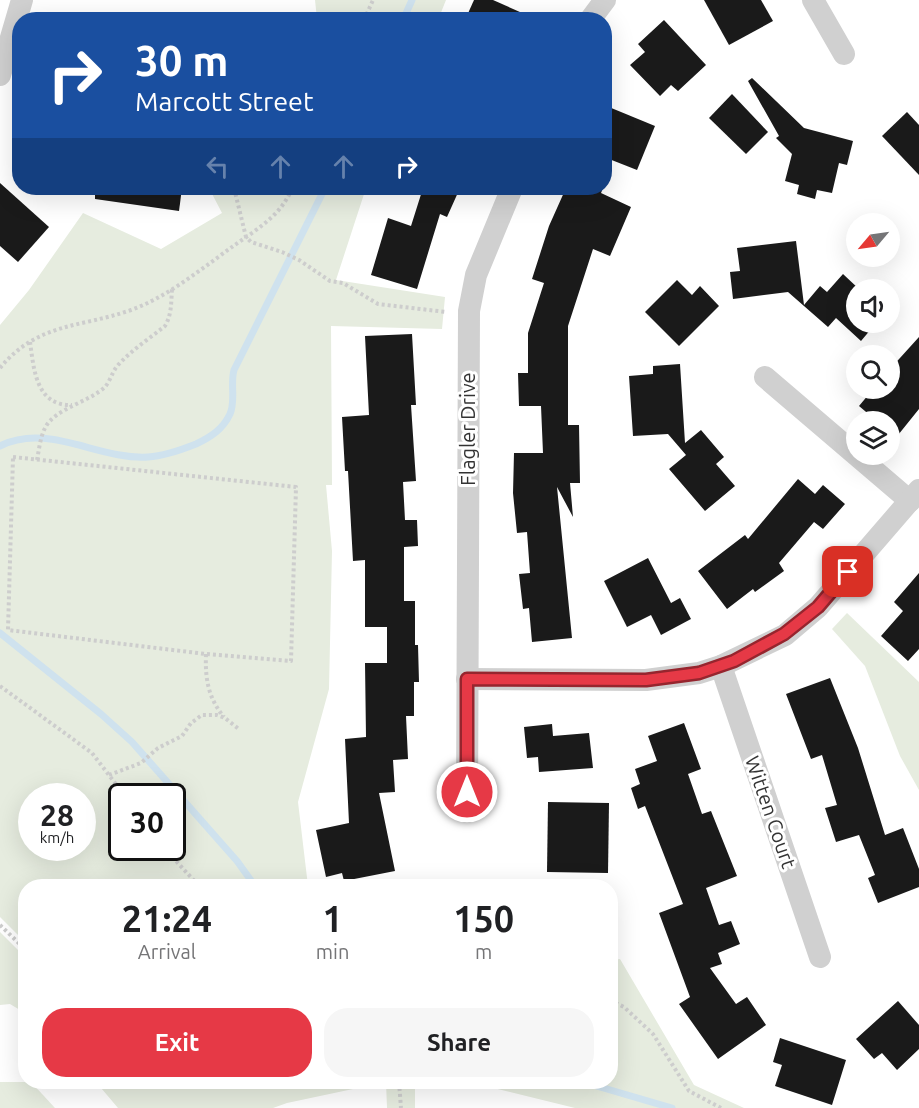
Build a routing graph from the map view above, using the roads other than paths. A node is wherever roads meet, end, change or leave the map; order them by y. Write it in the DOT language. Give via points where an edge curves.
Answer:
graph roads {
  1 [pos="813,0"];
  2 [pos="12,40"];
  3 [pos="844,54"];
  4 [pos="0,75"];
  5 [pos="509,195"];
  6 [pos="765,378"];
  7 [pos="914,495"];
  8 [pos="721,666"];
  9 [pos="467,679"];
  10 [pos="467,812"];
  11 [pos="820,957"];
  1 -- 3 [label="street"];
  2 -- 4 [label="street"];
  5 -- 9 [label="street, Flagler Drive" via="476,275 469,311"];
  6 -- 7 [label="street"];
  7 -- 8 [label="street" via="809,614 784,634"];
  8 -- 9 [label="street" via="690,675 646,680"];
  8 -- 11 [label="street, Witten Court"];
  9 -- 10 [label="street, Flagler Drive"];
}
